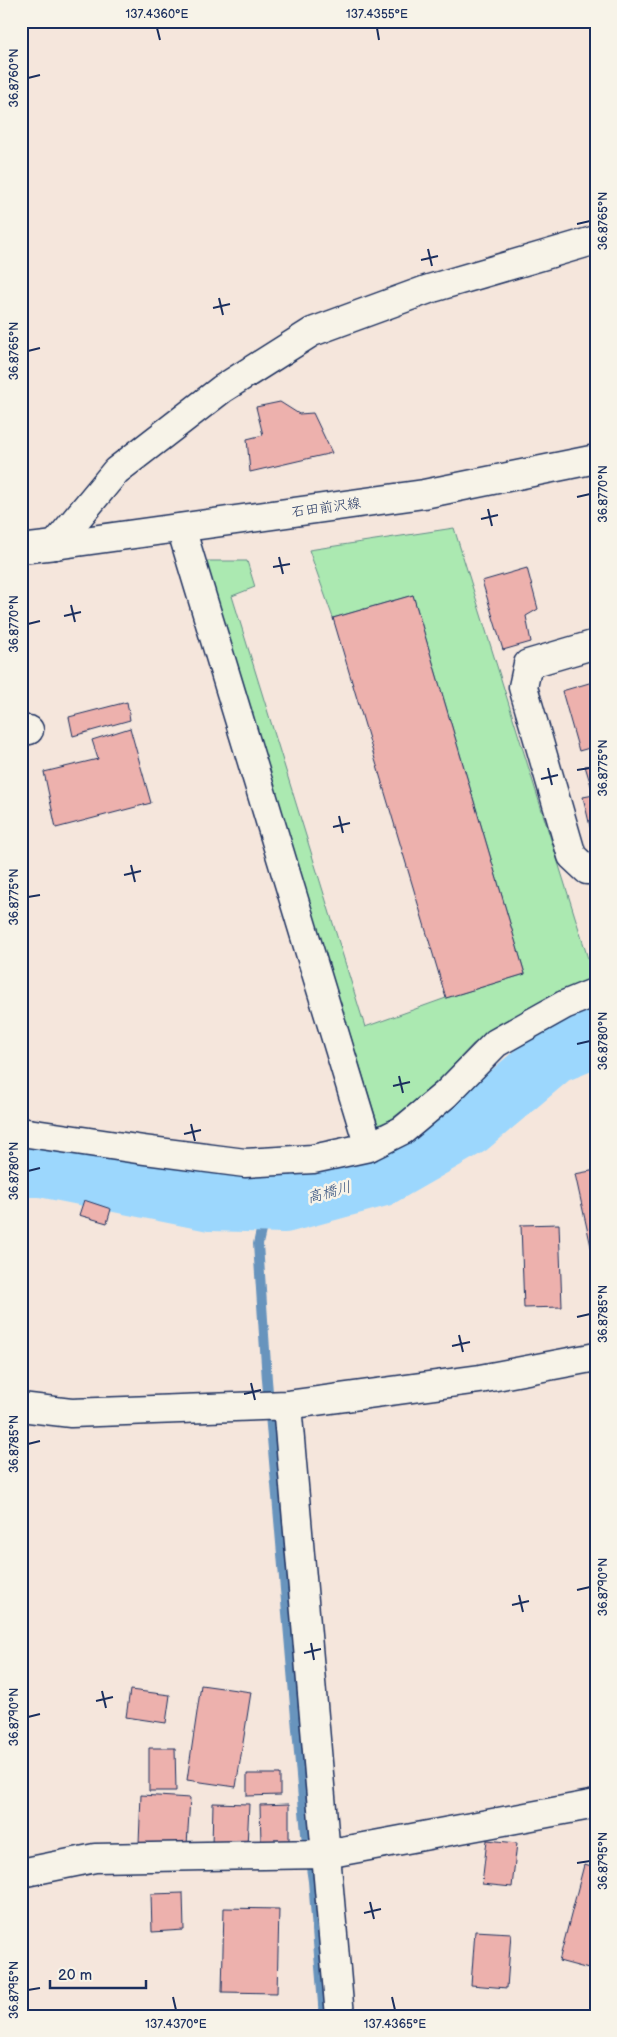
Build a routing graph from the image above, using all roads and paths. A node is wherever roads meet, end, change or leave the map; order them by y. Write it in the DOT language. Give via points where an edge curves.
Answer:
graph roads {
  1 [pos="596,240"];
  2 [pos="596,459"];
  3 [pos="181,528"];
  4 [pos="55,545"];
  5 [pos="21,549"];
  6 [pos="596,644"];
  7 [pos="596,868"];
  8 [pos="596,992"];
  9 [pos="21,1132"];
  10 [pos="369,1147"];
  11 [pos="596,1357"];
  12 [pos="287,1405"];
  13 [pos="21,1407"];
  14 [pos="596,1804"];
  15 [pos="326,1854"];
  16 [pos="21,1874"];
  17 [pos="340,2016"];
  1 -- 4 [label="street" via="429,289 312,332 222,389 116,471"];
  2 -- 3 [label="street, 石田前沢線" via="424,494"];
  3 -- 4 [label="street, 石田前沢線"];
  3 -- 10 [label="street"];
  4 -- 5 [label="street, 石田前沢線"];
  6 -- 7 [label="street" via="528,664 523,687 572,856 587,870"];
  8 -- 10 [label="street" via="564,1005 496,1043 446,1094 403,1130"];
  9 -- 10 [label="street" via="245,1162 312,1159"];
  11 -- 12 [label="street" via="480,1379"];
  12 -- 13 [label="street" via="71,1413"];
  12 -- 15 [label="street"];
  14 -- 15 [label="street"];
  15 -- 16 [label="street" via="95,1858"];
  15 -- 17 [label="street"];
}
